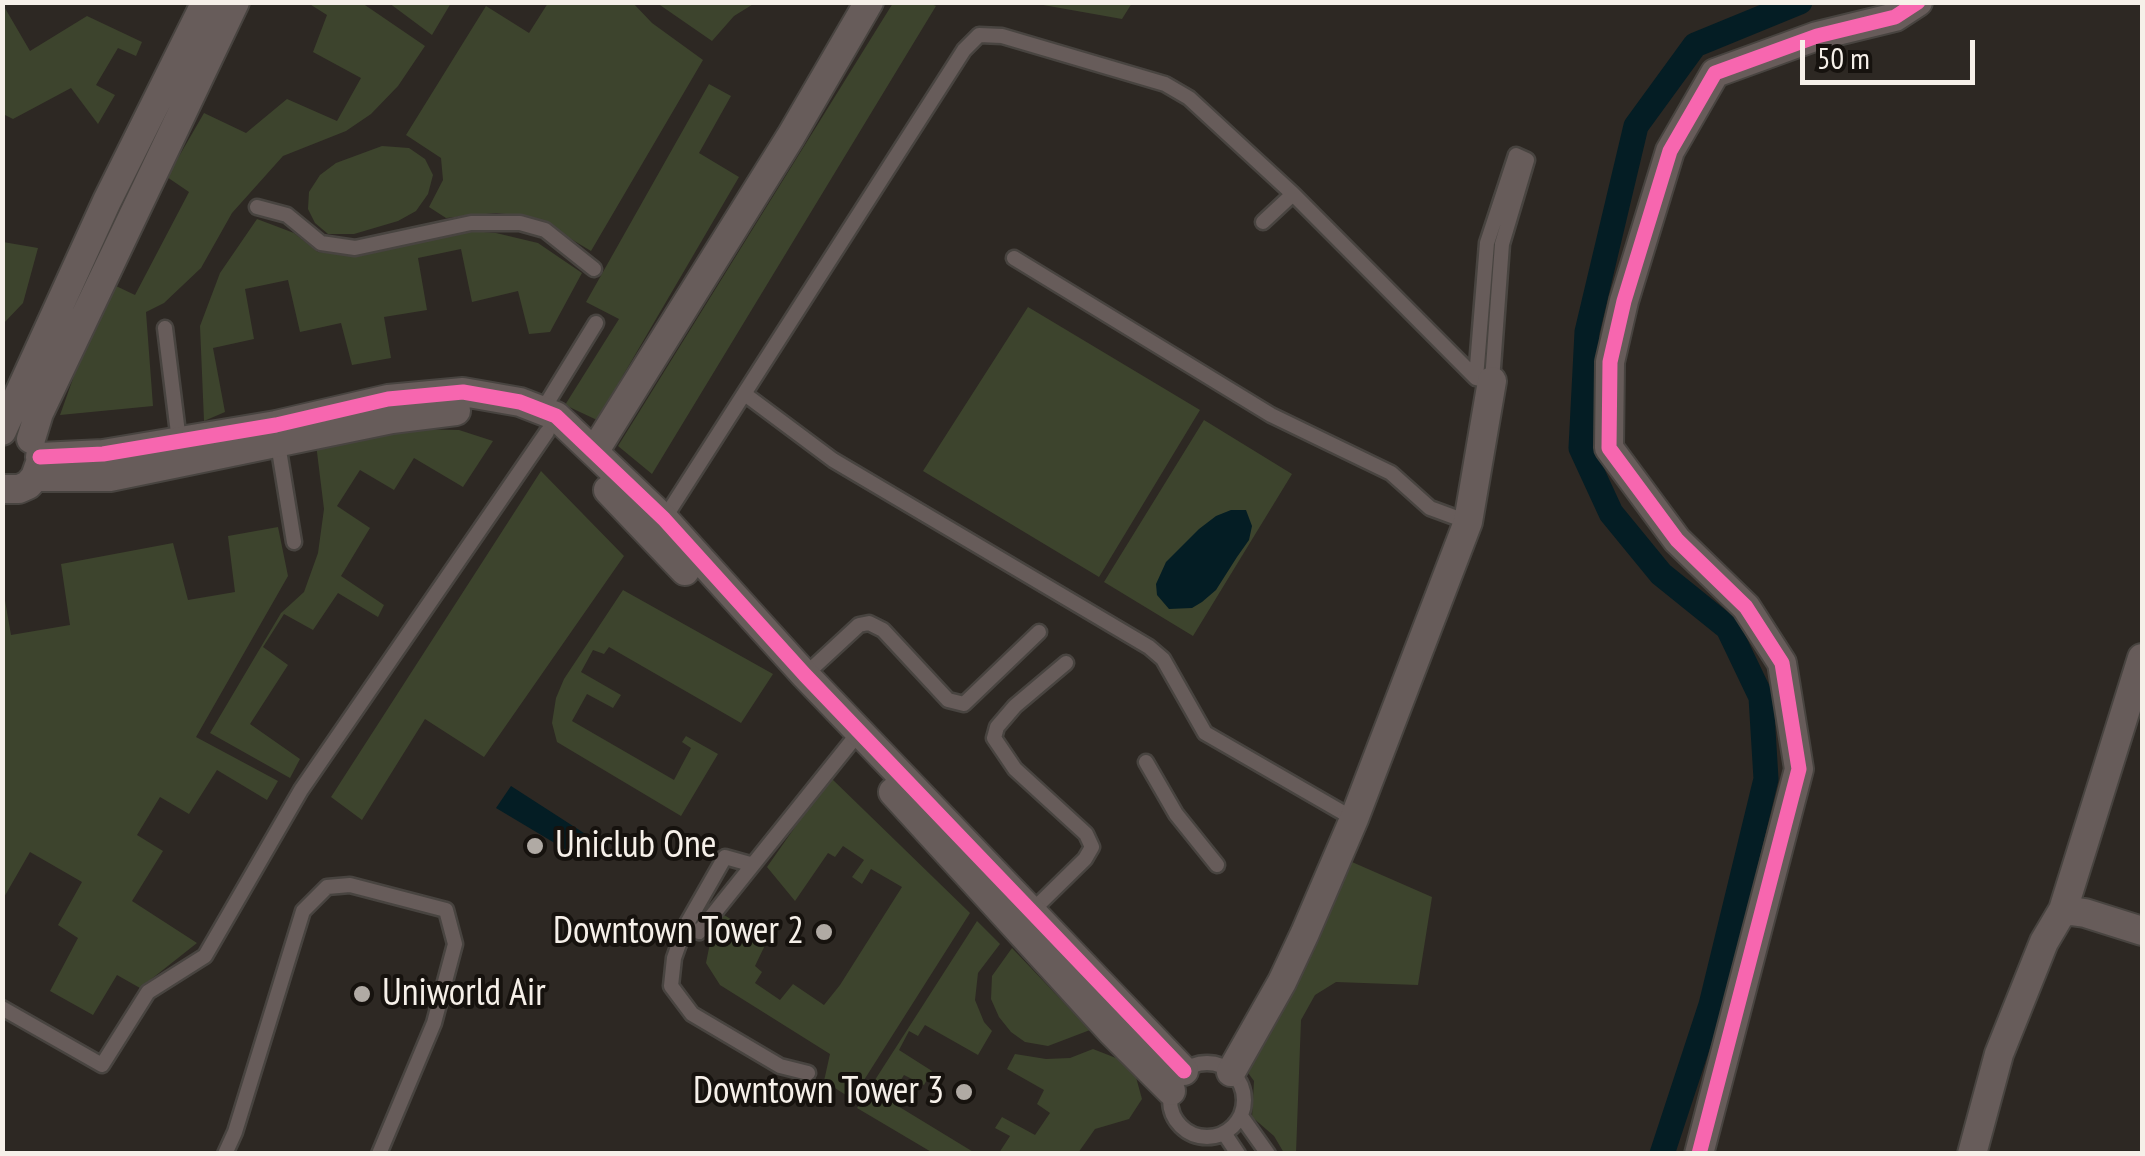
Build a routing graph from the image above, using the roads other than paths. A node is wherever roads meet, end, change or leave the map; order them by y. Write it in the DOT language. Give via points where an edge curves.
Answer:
graph roads {
  1 [pos="206,2"];
  2 [pos="235,2"];
  3 [pos="869,2"];
  4 [pos="1918,2"];
  5 [pos="1522,157"];
  6 [pos="1293,194"];
  7 [pos="256,207"];
  8 [pos="1263,222"];
  9 [pos="1014,258"];
  10 [pos="594,269"];
  11 [pos="596,323"];
  12 [pos="165,328"];
  13 [pos="1484,379"];
  14 [pos="746,396"];
  15 [pos="544,421"];
  16 [pos="2,431"];
  17 [pos="179,441"];
  18 [pos="278,444"];
  19 [pos="594,452"];
  20 [pos="35,458"];
  21 [pos="2,489"];
  22 [pos="664,519"];
  23 [pos="1461,519"];
  24 [pos="294,542"];
  25 [pos="1039,632"];
  26 [pos="2142,658"];
  27 [pos="1066,662"];
  28 [pos="804,675"];
  29 [pos="854,737"];
  30 [pos="1146,762"];
  31 [pos="1347,817"];
  32 [pos="750,864"];
  33 [pos="1217,865"];
  34 [pos="2062,910"];
  35 [pos="1032,920"];
  36 [pos="685,927"];
  37 [pos="2142,931"];
  38 [pos="2,1008"];
  39 [pos="1225,1069"];
  40 [pos="808,1073"];
  41 [pos="1178,1081"];
  42 [pos="1241,1116"];
  43 [pos="1224,1134"];
  44 [pos="225,1154"];
  45 [pos="379,1154"];
  46 [pos="1238,1154"];
  47 [pos="1268,1154"];
  48 [pos="1699,1154"];
  49 [pos="1972,1154"];
  1 -- 16 [label="street"];
  2 -- 20 [label="street" via="47,395"];
  3 -- 19 [label="street"];
  4 -- 48 [label="street" via="1894,16 1715,74 1670,151 1610,362 1609,448 1677,540 1746,608 1782,663 1799,769"];
  5 -- 13 [label="lane" via="1502,244"];
  6 -- 8 [label="lane"];
  6 -- 13 [label="lane"];
  6 -- 14 [label="lane" via="1211,116 1166,84 979,35"];
  7 -- 10 [label="lane" via="287,215 320,243 355,248 470,222 520,222 545,230"];
  9 -- 23 [label="lane" via="1271,415 1391,473 1430,508"];
  11 -- 15 [label="lane"];
  12 -- 17 [label="lane"];
  13 -- 23 [label="street"];
  14 -- 22 [label="lane"];
  14 -- 31 [label="lane" via="832,460 1149,647 1163,659 1206,733"];
  15 -- 17 [label="street" via="520,402 463,392 388,399"];
  15 -- 18 [label="street" via="462,410"];
  15 -- 19 [label="street" via="556,416"];
  15 -- 29 [label="street"];
  15 -- 38 [label="lane" via="301,790 205,956 148,992 102,1065"];
  16 -- 20 [label="street" via="22,434"];
  17 -- 20 [label="street"];
  18 -- 20 [label="street" via="110,477"];
  18 -- 24 [label="lane"];
  19 -- 22 [label="street"];
  20 -- 21 [label="street" via="19,489"];
  22 -- 28 [label="street"];
  23 -- 31 [label="street"];
  25 -- 28 [label="lane" via="964,704 948,700 870,623 859,625"];
  26 -- 34 [label="street"];
  27 -- 35 [label="lane" via="1016,706 994,738 1015,769 1092,847"];
  28 -- 29 [label="street"];
  29 -- 32 [label="lane"];
  29 -- 35 [label="street"];
  30 -- 33 [label="lane"];
  31 -- 39 [label="street" via="1282,982"];
  32 -- 36 [label="lane" via="698,932"];
  32 -- 36 [label="lane" via="725,857"];
  34 -- 37 [label="street"];
  34 -- 49 [label="street" via="1999,1054"];
  35 -- 41 [label="street"];
  36 -- 40 [label="lane" via="671,986 692,1014 780,1066"];
  39 -- 41 [label="lane" via="1195,1065"];
  39 -- 42 [label="lane" via="1243,1092"];
  41 -- 43 [label="lane" via="1170,1103 1179,1125 1200,1137"];
  42 -- 43 [label="lane"];
  42 -- 47 [label="lane"];
  43 -- 46 [label="lane"];
  44 -- 45 [label="lane" via="303,911 328,886 350,885 446,910 455,944 434,1023"];
}
